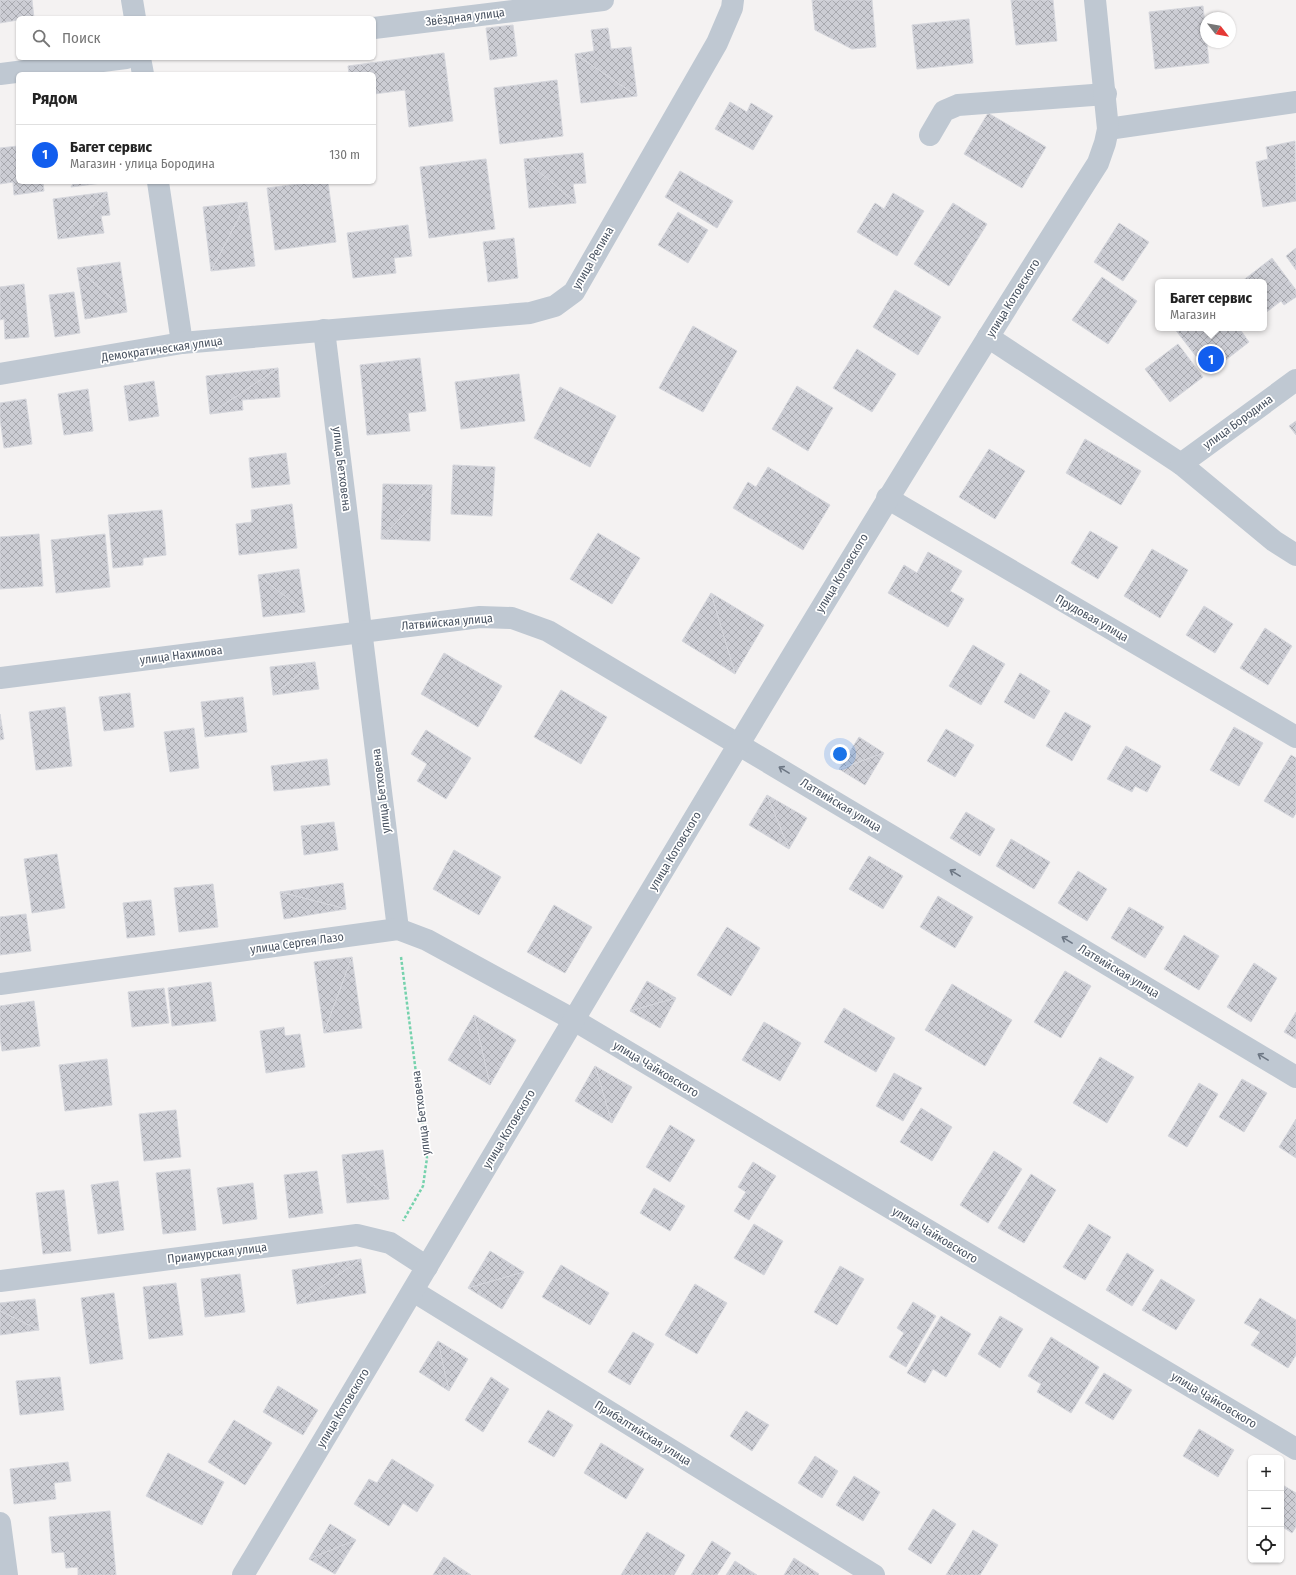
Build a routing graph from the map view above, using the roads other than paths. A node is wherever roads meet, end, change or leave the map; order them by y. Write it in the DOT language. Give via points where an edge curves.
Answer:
graph roads {
  1 [pos="132,0"];
  2 [pos="603,0"];
  3 [pos="733,0"];
  4 [pos="1095,0"];
  5 [pos="135,16"];
  6 [pos="376,28"];
  7 [pos="110,60"];
  8 [pos="140,60"];
  9 [pos="143,72"];
  10 [pos="0,74"];
  11 [pos="1106,94"];
  12 [pos="1296,102"];
  13 [pos="1108,129"];
  14 [pos="930,135"];
  15 [pos="158,184"];
  16 [pos="324,330"];
  17 [pos="988,337"];
  18 [pos="182,343"];
  19 [pos="0,374"];
  20 [pos="1296,380"];
  21 [pos="1181,464"];
  22 [pos="887,498"];
  23 [pos="1296,555"];
  24 [pos="362,631"];
  25 [pos="0,678"];
  26 [pos="1296,737"];
  27 [pos="739,743"];
  28 [pos="398,929"];
  29 [pos="0,984"];
  30 [pos="574,1020"];
  31 [pos="1296,1077"];
  32 [pos="427,1267"];
  33 [pos="0,1281"];
  34 [pos="413,1292"];
  35 [pos="1296,1449"];
  36 [pos="0,1523"];
  37 [pos="7,1575"];
  38 [pos="243,1575"];
  39 [pos="874,1575"];
  1 -- 5 [label="street"];
  2 -- 6 [label="street, Звёздная улица"];
  3 -- 16 [label="street, улица Репина" via="717,43 574,292 555,306 530,313"];
  4 -- 11 [label="street, улица Котовского"];
  7 -- 10 [label="street"];
  8 -- 9 [label="street"];
  11 -- 13 [label="street, улица Котовского"];
  11 -- 14 [label="street" via="958,104 944,111"];
  12 -- 13 [label="street"];
  13 -- 17 [label="street, улица Котовского" via="1098,163"];
  15 -- 18 [label="street"];
  16 -- 18 [label="street, Демократическая улица"];
  16 -- 24 [label="street, улица Бетховена"];
  17 -- 21 [label="street"];
  17 -- 22 [label="street, улица Котовского"];
  18 -- 19 [label="street, Демократическая улица"];
  20 -- 21 [label="street, улица Бородина"];
  21 -- 23 [label="street" via="1274,541"];
  22 -- 26 [label="street, Прудовая улица"];
  22 -- 27 [label="street, улица Котовского"];
  24 -- 25 [label="street, улица Нахимова"];
  24 -- 27 [label="street, Латвийская улица" via="480,617 512,618 548,631"];
  24 -- 28 [label="street, улица Бетховена"];
  27 -- 30 [label="street, улица Котовского"];
  31 -- 27 [label="street, Латвийская улица, one-way"];
  28 -- 29 [label="street, улица Сергея Лазо"];
  28 -- 30 [label="street, улица Сергея Лазо" via="427,940"];
  30 -- 32 [label="street, улица Котовского"];
  30 -- 35 [label="street, улица Чайковского"];
  32 -- 33 [label="street, Приамурская улица" via="390,1243 357,1235"];
  32 -- 34 [label="street, улица Котовского"];
  34 -- 38 [label="street, улица Котовского"];
  34 -- 39 [label="street, Прибалтийская улица"];
  36 -- 37 [label="street"];
}
